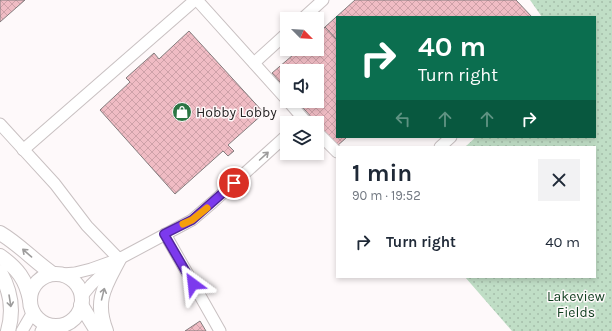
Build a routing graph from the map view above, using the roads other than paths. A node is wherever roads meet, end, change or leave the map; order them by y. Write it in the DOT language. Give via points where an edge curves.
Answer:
graph roads {
  1 [pos="196,0"];
  2 [pos="323,0"];
  3 [pos="310,12"];
  4 [pos="280,39"];
  5 [pos="254,63"];
  6 [pos="280,93"];
  7 [pos="293,108"];
  8 [pos="299,116"];
  9 [pos="0,124"];
  10 [pos="450,138"];
  11 [pos="324,139"];
  12 [pos="280,141"];
  13 [pos="441,146"];
  14 [pos="23,150"];
  15 [pos="336,151"];
  16 [pos="0,233"];
  17 [pos="164,234"];
  18 [pos="0,256"];
  19 [pos="119,259"];
  20 [pos="0,272"];
  21 [pos="58,274"];
  22 [pos="82,301"];
  23 [pos="31,306"];
  24 [pos="62,327"];
  25 [pos="8,331"];
  26 [pos="22,331"];
  27 [pos="41,331"];
  28 [pos="97,331"];
  29 [pos="106,331"];
  30 [pos="220,331"];
  1 -- 5 [label="street"];
  1 -- 14 [label="street"];
  2 -- 3 [label="street"];
  4 -- 5 [label="street"];
  5 -- 6 [label="street"];
  7 -- 8 [label="street"];
  9 -- 14 [label="street"];
  10 -- 13 [label="street"];
  11 -- 15 [label="street"];
  17 -- 12 [label="street, one-way" via="192,220"];
  14 -- 19 [label="street" via="55,184 87,226"];
  21 -- 16 [label="main road, one-way" via="45,269 12,240"];
  17 -- 19 [label="street"];
  17 -- 30 [label="street"];
  18 -- 23 [label="main road" via="12,264 21,276 27,287"];
  19 -- 21 [label="street" via="80,272"];
  19 -- 22 [label="street" via="91,285"];
  29 -- 19 [label="main road, one-way" via="101,318 102,295"];
  20 -- 25 [label="main road, one-way" via="11,301"];
  21 -- 22 [label="main road" via="76,283"];
  21 -- 23 [label="main road" via="40,279 33,287"];
  22 -- 24 [label="main road" via="75,318"];
  22 -- 28 [label="main road"];
  23 -- 24 [label="main road" via="38,319"];
  23 -- 26 [label="street"];
  24 -- 27 [label="street"];
}
